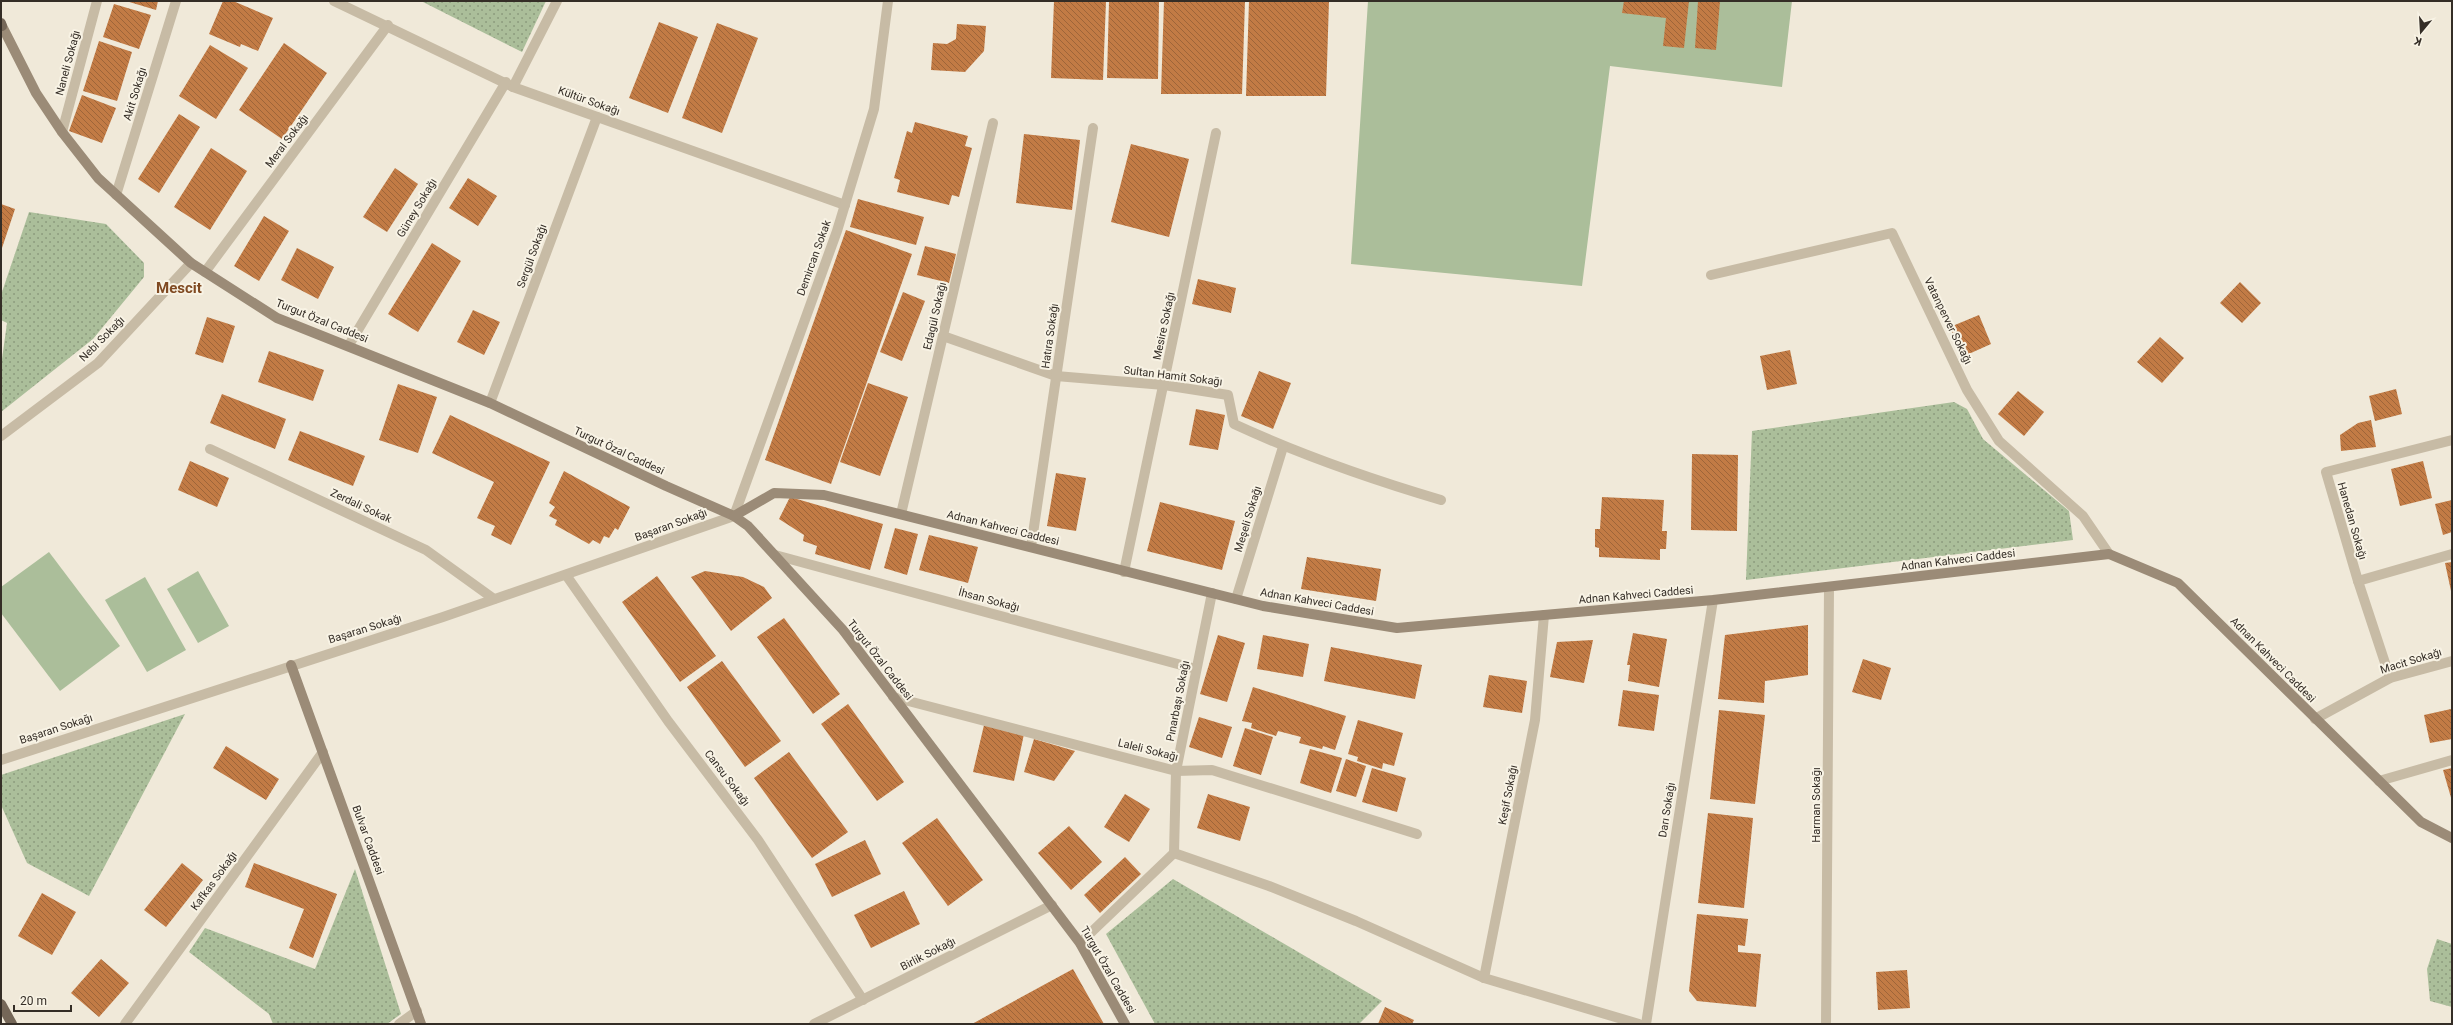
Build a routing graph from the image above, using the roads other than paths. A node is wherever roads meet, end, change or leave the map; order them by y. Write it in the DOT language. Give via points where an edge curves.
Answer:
graph roads {
  1 [pos="97,1"];
  2 [pos="176,1"];
  3 [pos="334,1"];
  4 [pos="557,1"];
  5 [pos="888,1"];
  6 [pos="1,24"];
  7 [pos="388,25"];
  8 [pos="510,85"];
  9 [pos="597,117"];
  10 [pos="993,123"];
  11 [pos="1093,128"];
  12 [pos="62,132"];
  13 [pos="1216,133"];
  14 [pos="116,195"];
  15 [pos="845,205"];
  16 [pos="191,263"];
  17 [pos="204,272"];
  18 [pos="1711,275"];
  19 [pos="943,336"];
  20 [pos="348,345"];
  21 [pos="1056,376"];
  22 [pos="1164,385"];
  23 [pos="490,403"];
  24 [pos="1,436"];
  25 [pos="2452,440"];
  26 [pos="1283,447"];
  27 [pos="210,449"];
  28 [pos="1442,500"];
  29 [pos="901,514"];
  30 [pos="734,516"];
  31 [pos="1030,548"];
  32 [pos="2108,554"];
  33 [pos="2452,554"];
  34 [pos="774,555"];
  35 [pos="1124,572"];
  36 [pos="566,575"];
  37 [pos="2358,581"];
  38 [pos="1829,587"];
  39 [pos="1212,593"];
  40 [pos="494,599"];
  41 [pos="1236,599"];
  42 [pos="1713,600"];
  43 [pos="1544,615"];
  44 [pos="2452,660"];
  45 [pos="290,665"];
  46 [pos="1196,669"];
  47 [pos="2390,678"];
  48 [pos="893,697"];
  49 [pos="2315,719"];
  50 [pos="323,752"];
  51 [pos="1,760"];
  52 [pos="2452,760"];
  53 [pos="1176,771"];
  54 [pos="2379,782"];
  55 [pos="1417,834"];
  56 [pos="2452,838"];
  57 [pos="1174,853"];
  58 [pos="1052,905"];
  59 [pos="1080,943"];
  60 [pos="1484,978"];
  61 [pos="863,1000"];
  62 [pos="1,1004"];
  63 [pos="417,1011"];
  64 [pos="12,1024"];
  65 [pos="125,1024"];
  66 [pos="399,1024"];
  67 [pos="421,1024"];
  68 [pos="814,1024"];
  69 [pos="1126,1024"];
  70 [pos="1639,1024"];
  71 [pos="1646,1024"];
  72 [pos="1826,1024"];
  1 -- 12 [label="street, Naneli Sokağı"];
  2 -- 14 [label="street, Akit Sokağı"];
  3 -- 7 [label="street, Kültür Sokağı"];
  4 -- 8 [label="street, Güney Sokağı"];
  5 -- 15 [label="street, Demircan Sokak" via="874,109"];
  6 -- 12 [label="street, Turgut Özal Caddesi" via="36,93"];
  7 -- 8 [label="street, Kültür Sokağı"];
  7 -- 17 [label="street, Meral Sokağı"];
  8 -- 9 [label="street, Kültür Sokağı"];
  8 -- 20 [label="street, Güney Sokağı"];
  9 -- 15 [label="street, Kültür Sokağı"];
  9 -- 23 [label="street, Sergül Sokağı"];
  10 -- 19 [label="street, Edagül Sokağı"];
  11 -- 21 [label="street, Hatıra Sokağı"];
  12 -- 14 [label="street, Turgut Özal Caddesi" via="98,178"];
  13 -- 22 [label="street, Mesire Sokağı"];
  14 -- 16 [label="street, Turgut Özal Caddesi"];
  15 -- 30 [label="street, Demircan Sokak"];
  16 -- 17 [label="street, Turgut Özal Caddesi"];
  16 -- 24 [label="street, Nebi Sokağı" via="98,363"];
  17 -- 20 [label="street, Turgut Özal Caddesi" via="277,318"];
  18 -- 32 [label="street, Vatanperver Sokağı" via="1892,233 1967,390 1999,441 2083,516"];
  19 -- 21 [label="street, Sultan Hamit Sokağı"];
  19 -- 29 [label="street, Edagül Sokağı"];
  20 -- 23 [label="street, Turgut Özal Caddesi"];
  21 -- 22 [label="street, Sultan Hamit Sokağı"];
  21 -- 31 [label="street, Hatıra Sokağı"];
  22 -- 26 [label="street, Sultan Hamit Sokağı" via="1228,395 1234,424"];
  22 -- 35 [label="street, Mesire Sokağı"];
  23 -- 30 [label="street, Turgut Özal Caddesi"];
  25 -- 37 [label="street, Hanedan Sokağı" via="2326,472"];
  26 -- 28 [label="street, Sultan Hamit Sokağı" via="1358,475"];
  26 -- 41 [label="street, Meşeli Sokağı"];
  27 -- 40 [label="street, Zerdali Sokak" via="426,550"];
  29 -- 30 [label="street, Adnan Kahveci Caddesi" via="824,495 774,493"];
  29 -- 31 [label="street, Adnan Kahveci Caddesi"];
  30 -- 34 [label="street, Turgut Özal Caddesi" via="748,526"];
  30 -- 36 [label="street, Başaran Sokağı"];
  31 -- 35 [label="street, Adnan Kahveci Caddesi"];
  32 -- 38 [label="street, Adnan Kahveci Caddesi"];
  32 -- 49 [label="street, Adnan Kahveci Caddesi" via="2178,582"];
  33 -- 37 [label="street"];
  34 -- 46 [label="street, İhsan Sokağı"];
  34 -- 48 [label="street, Turgut Özal Caddesi" via="843,630"];
  35 -- 39 [label="street, Adnan Kahveci Caddesi"];
  36 -- 40 [label="street, Başaran Sokağı"];
  36 -- 61 [label="street, Cansu Sokağı" via="668,721 758,840"];
  37 -- 47 [label="street, Hanedan Sokağı"];
  38 -- 42 [label="street, Adnan Kahveci Caddesi"];
  38 -- 72 [label="street, Harman Sokağı"];
  39 -- 41 [label="street, Adnan Kahveci Caddesi"];
  39 -- 46 [label="street, Pınarbaşı Sokağı"];
  40 -- 45 [label="street, Başaran Sokağı"];
  41 -- 43 [label="street, Adnan Kahveci Caddesi" via="1263,606 1397,628"];
  42 -- 43 [label="street, Adnan Kahveci Caddesi"];
  42 -- 71 [label="street, Darı Sokağı"];
  43 -- 60 [label="street, Keşif Sokağı" via="1535,720"];
  44 -- 47 [label="street, Macit Sokağı"];
  45 -- 50 [label="street, Bulvar Caddesi"];
  45 -- 51 [label="street, Başaran Sokağı"];
  46 -- 53 [label="street, Pınarbaşı Sokağı"];
  47 -- 49 [label="street, Macit Sokağı"];
  48 -- 53 [label="street, Laleli Sokağı"];
  48 -- 58 [label="street, Turgut Özal Caddesi"];
  49 -- 54 [label="street, Adnan Kahveci Caddesi"];
  50 -- 63 [label="street, Bulvar Caddesi"];
  50 -- 65 [label="street, Kafkas Sokağı"];
  52 -- 54 [label="street"];
  53 -- 55 [label="street, Laleli Sokağı" via="1212,770"];
  53 -- 57 [label="street, Pınarbaşı Sokağı"];
  54 -- 56 [label="street, Adnan Kahveci Caddesi" via="2421,822"];
  57 -- 59 [label="street"];
  57 -- 60 [label="street" via="1356,921"];
  58 -- 59 [label="street, Turgut Özal Caddesi"];
  58 -- 61 [label="street, Birlik Sokağı"];
  59 -- 69 [label="street, Turgut Özal Caddesi"];
  60 -- 70 [label="street"];
  61 -- 68 [label="street, Birlik Sokağı"];
  62 -- 64 [label="main road"];
  63 -- 66 [label="street"];
  63 -- 67 [label="street, Bulvar Caddesi"];
}
